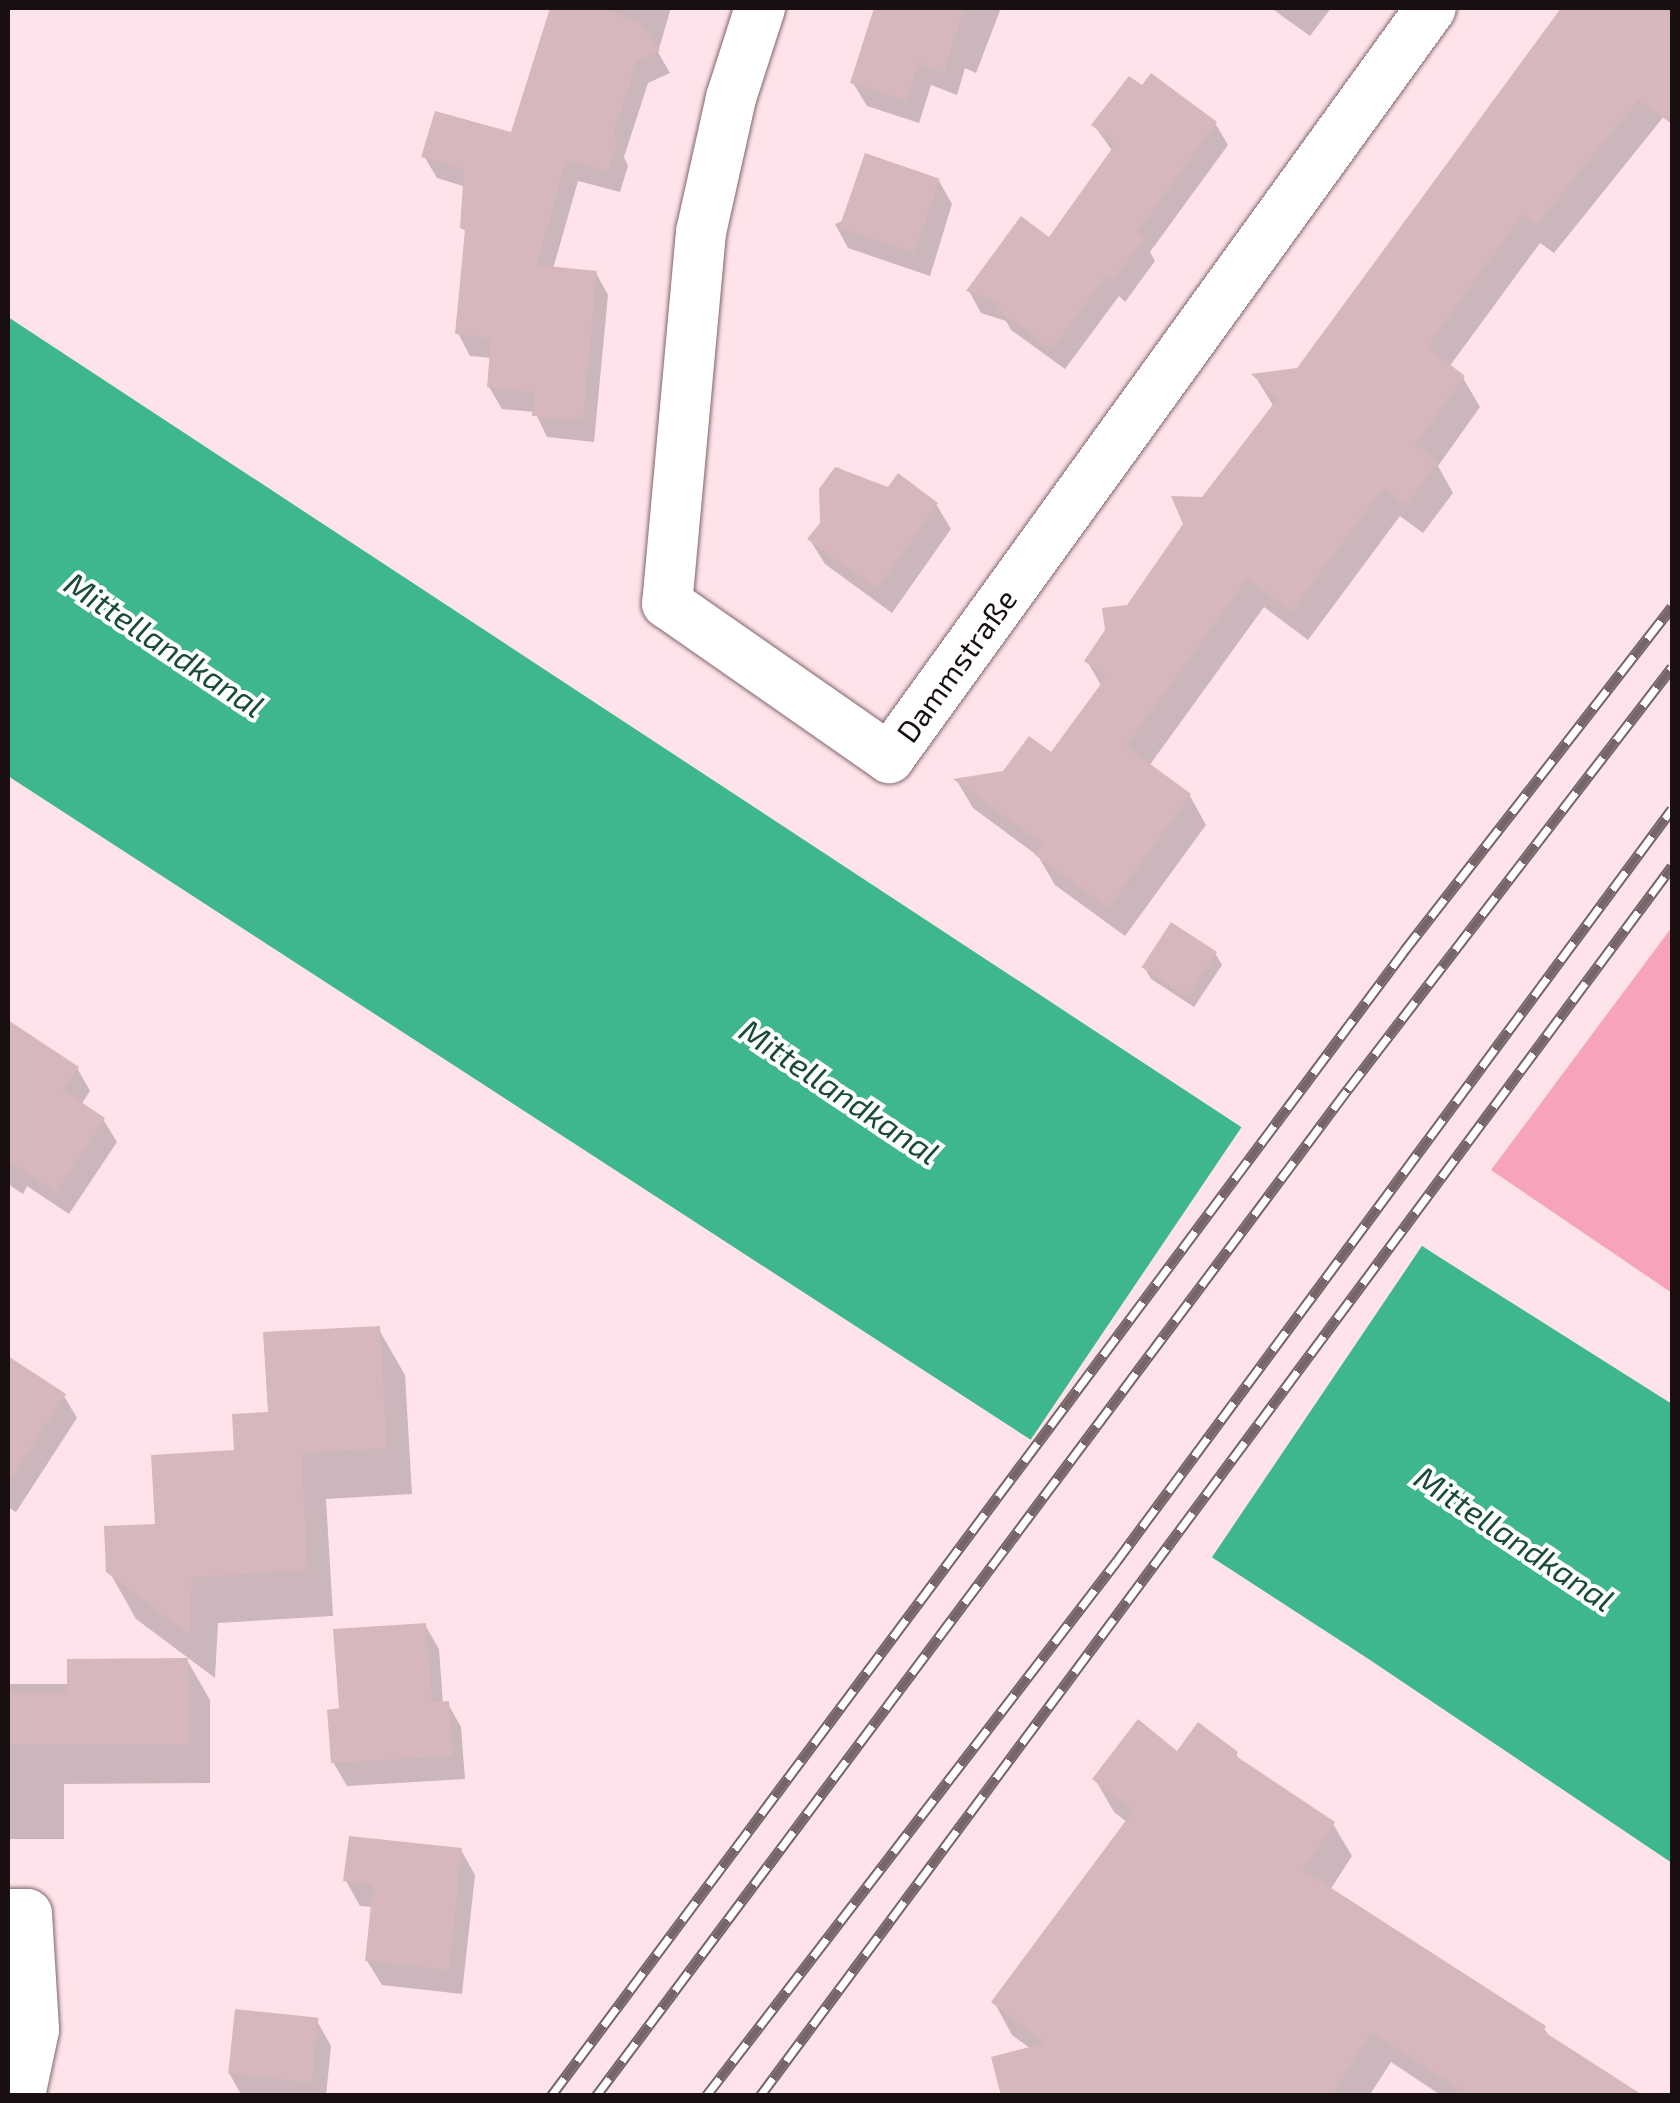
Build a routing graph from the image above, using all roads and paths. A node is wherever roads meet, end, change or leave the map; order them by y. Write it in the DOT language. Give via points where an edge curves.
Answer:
graph roads {
  1 [pos="760,8"];
  2 [pos="1430,8"];
  3 [pos="8,1914"];
  4 [pos="20,2096"];
  1 -- 2 [label="street, Dammstraße" via="731,98 701,232 667,603 889,758"];
  3 -- 4 [label="street" via="26,1914 34,2030"];
}
